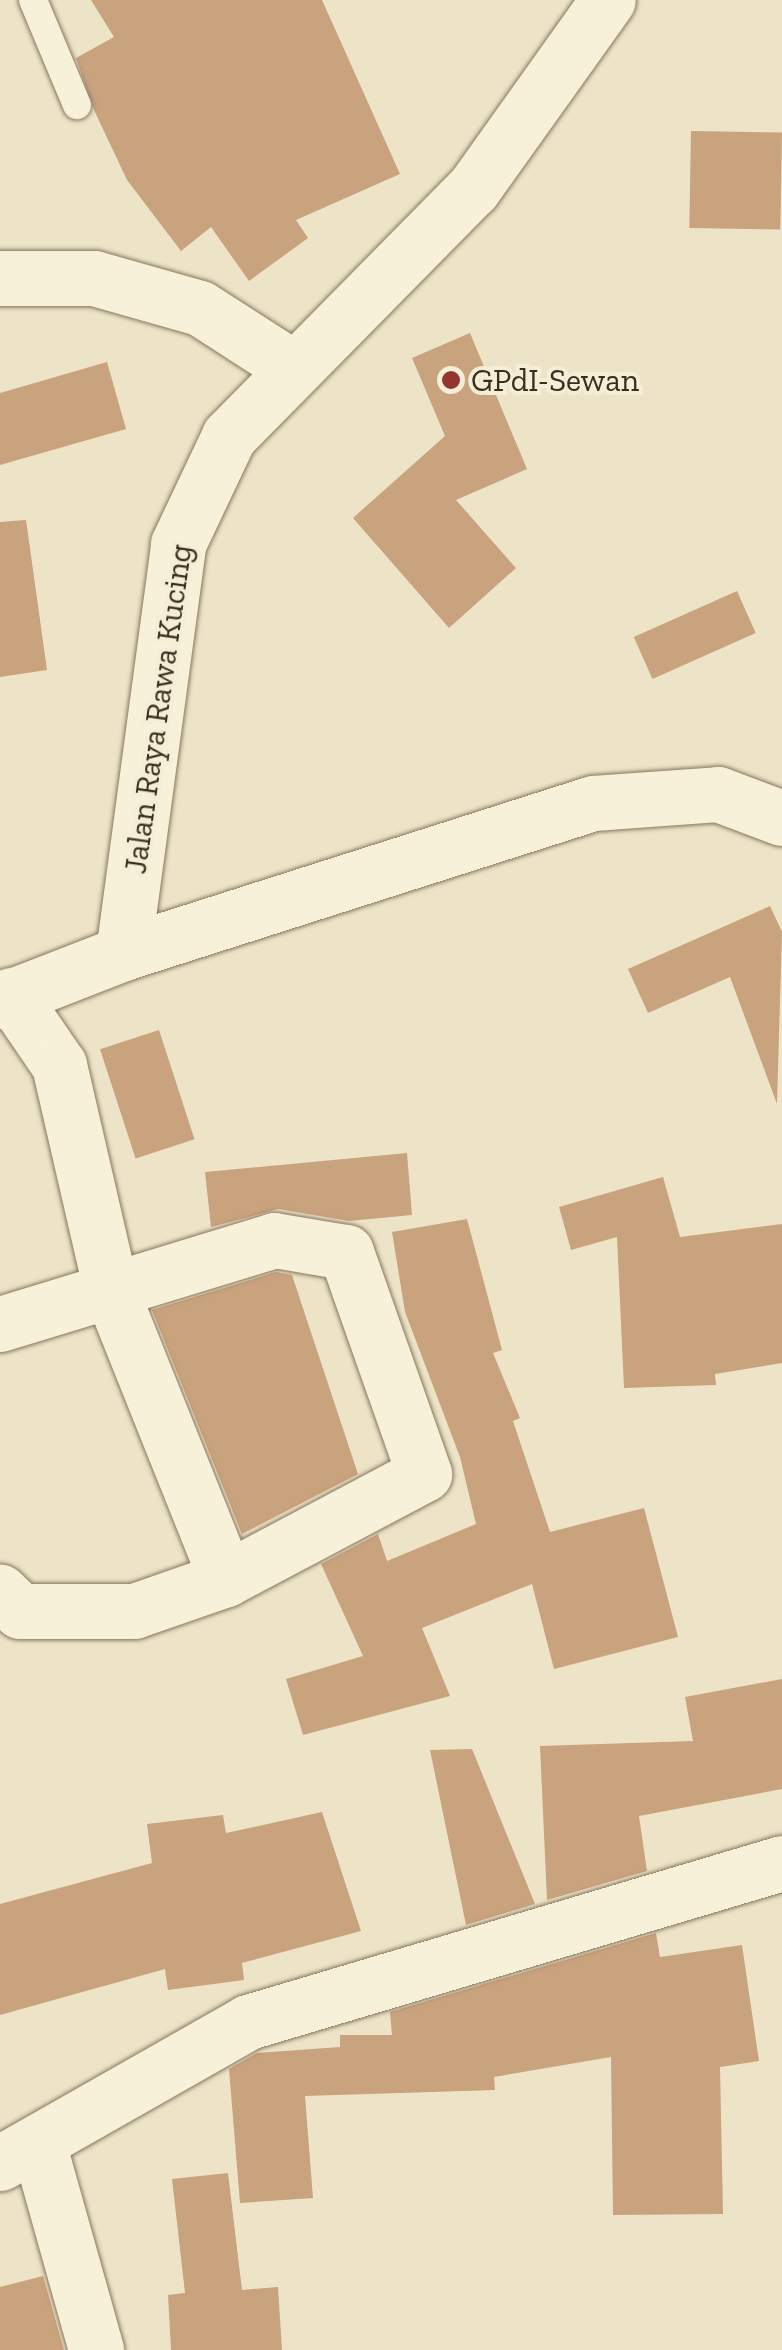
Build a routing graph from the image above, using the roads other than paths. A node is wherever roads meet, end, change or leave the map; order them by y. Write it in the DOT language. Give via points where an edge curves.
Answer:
graph roads {
  1 [pos="33,0"];
  2 [pos="608,0"];
  3 [pos="77,106"];
  4 [pos="0,278"];
  5 [pos="290,366"];
  6 [pos="782,818"];
  7 [pos="123,953"];
  8 [pos="5,998"];
  9 [pos="111,1291"];
  10 [pos="0,1324"];
  11 [pos="226,1579"];
  12 [pos="0,1592"];
  13 [pos="782,1863"];
  14 [pos="19,2153"];
  15 [pos="96,2350"];
  1 -- 3 [label="lane"];
  2 -- 5 [label="street, Jalan Raya Rawa Kucing" via="473,189"];
  4 -- 5 [label="street" via="94,278 200,308"];
  5 -- 7 [label="street, Jalan Raya Rawa Kucing" via="228,436 178,544"];
  6 -- 7 [label="street" via="718,794 593,803"];
  7 -- 8 [label="street"];
  8 -- 9 [label="street" via="58,1065"];
  9 -- 10 [label="street"];
  9 -- 11 [label="street"];
  9 -- 11 [label="street" via="274,1240 346,1252 424,1474"];
  11 -- 12 [label="street" via="134,1611 20,1611"];
  13 -- 14 [label="street" via="248,2022"];
  14 -- 15 [label="street"];
}
